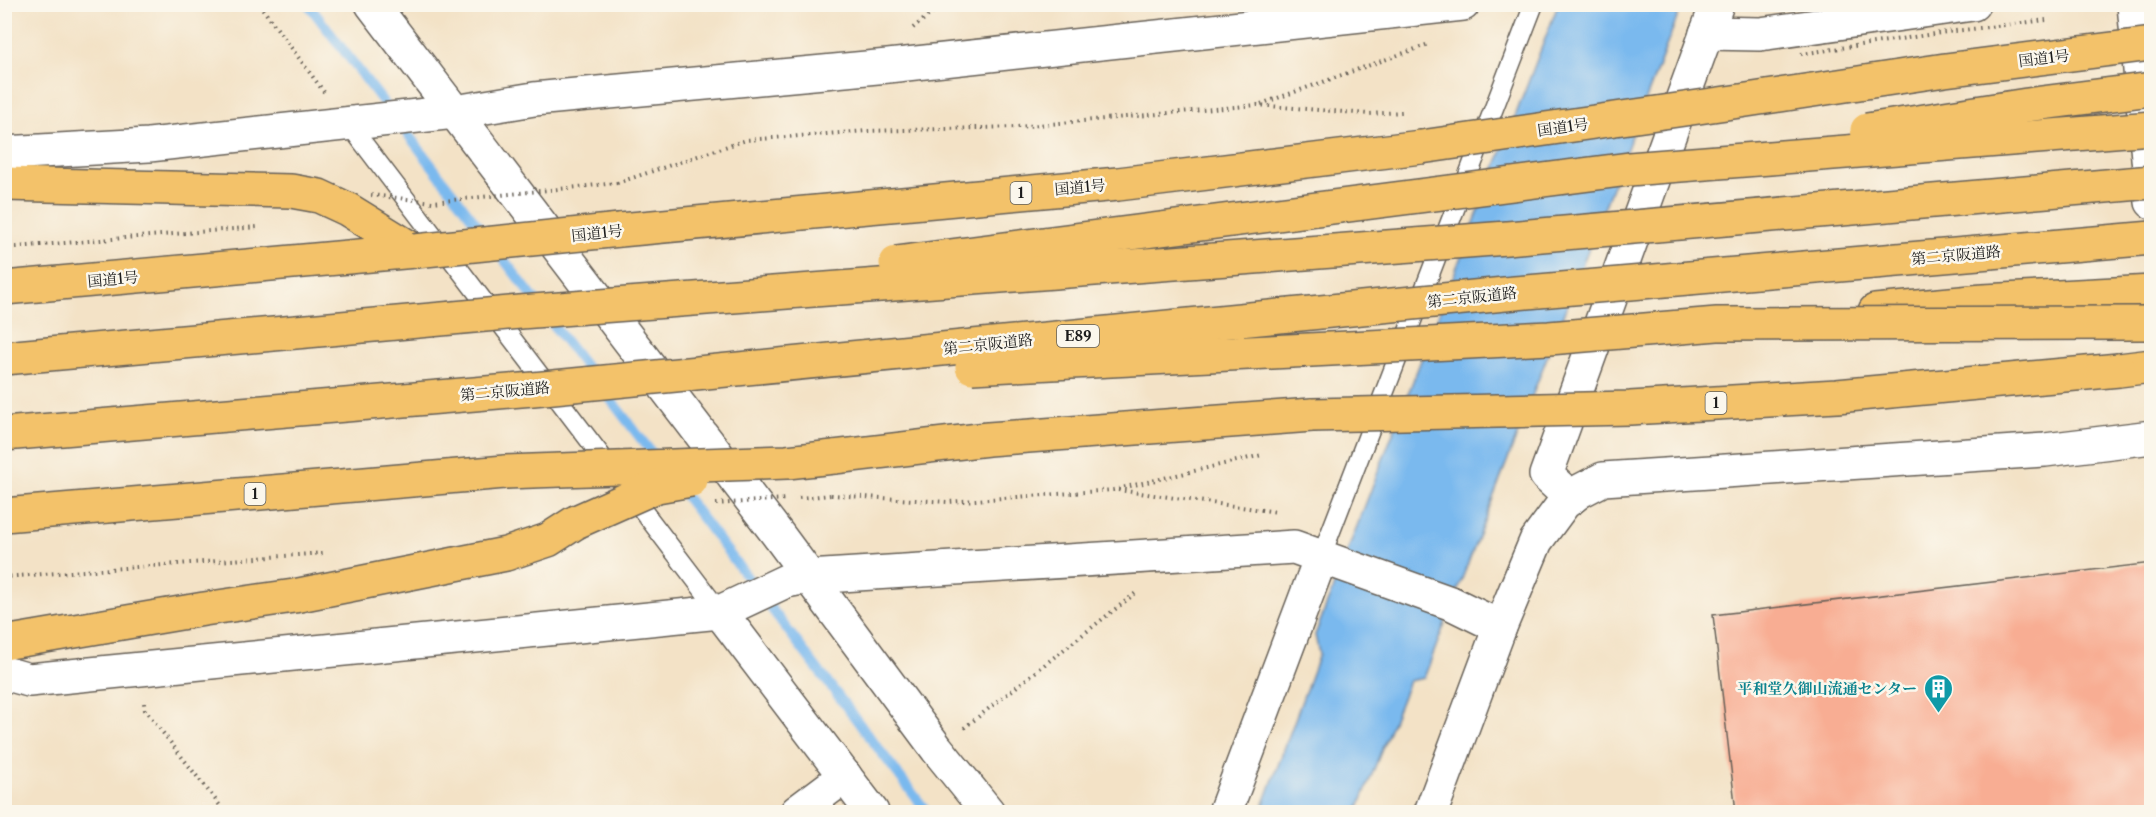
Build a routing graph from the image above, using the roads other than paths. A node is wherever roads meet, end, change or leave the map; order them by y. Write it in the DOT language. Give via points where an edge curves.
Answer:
graph roads {
  1 [pos="372,4"];
  2 [pos="1463,4"];
  3 [pos="1534,4"];
  4 [pos="1973,4"];
  5 [pos="2134,4"];
  6 [pos="1712,19"];
  7 [pos="2151,45"];
  8 [pos="2151,89"];
  9 [pos="448,112"];
  10 [pos="353,123"];
  11 [pos="2151,128"];
  12 [pos="4,153"];
  13 [pos="1629,169"];
  14 [pos="2151,182"];
  15 [pos="4,184"];
  16 [pos="2151,202"];
  17 [pos="2151,238"];
  18 [pos="415,251"];
  19 [pos="4,288"];
  20 [pos="2151,292"];
  21 [pos="520,312"];
  22 [pos="2151,323"];
  23 [pos="1717,324"];
  24 [pos="4,358"];
  25 [pos="2151,366"];
  26 [pos="533,389"];
  27 [pos="4,434"];
  28 [pos="2151,437"];
  29 [pos="787,462"];
  30 [pos="1571,498"];
  31 [pos="4,515"];
  32 [pos="1324,558"];
  33 [pos="797,579"];
  34 [pos="727,609"];
  35 [pos="1500,627"];
  36 [pos="4,643"];
  37 [pos="4,673"];
  38 [pos="845,776"];
  39 [pos="797,813"];
  40 [pos="872,813"];
  41 [pos="988,813"];
  42 [pos="1225,813"];
  43 [pos="1431,813"];
  1 -- 9 [label="street"];
  2 -- 9 [label="street" via="888,66 534,99"];
  3 -- 32 [label="lane"];
  4 -- 6 [label="street" via="1760,34"];
  5 -- 16 [label="street"];
  6 -- 30 [label="street" via="1546,474"];
  7 -- 18 [label="highway, 国道1号 / 1, bridge" via="1945,70 1421,147 1118,184"];
  8 -- 13 [label="highway, bridge"];
  9 -- 10 [label="street"];
  9 -- 33 [label="street" via="776,532"];
  10 -- 12 [label="street" via="149,145"];
  10 -- 34 [label="lane"];
  11 -- 13 [label="highway, bridge"];
  13 -- 21 [label="highway, bridge"];
  14 -- 21 [label="highway, bridge" via="1507,238"];
  15 -- 18 [label="highway" via="291,191 359,202"];
  17 -- 26 [label="highway, 第二京阪道路 / E89, bridge" via="1503,294"];
  18 -- 19 [label="highway, 国道1号 / 1"];
  20 -- 23 [label="highway, bridge"];
  21 -- 24 [label="highway, bridge"];
  22 -- 23 [label="highway, bridge"];
  23 -- 26 [label="highway, bridge" via="1550,338"];
  25 -- 29 [label="highway, 1, bridge" via="1791,399 1630,408 1312,414 988,439"];
  26 -- 27 [label="highway, 第二京阪道路 / E89, bridge"];
  28 -- 30 [label="street" via="2045,450 1603,479"];
  29 -- 31 [label="highway, 1, bridge" via="505,472"];
  29 -- 36 [label="highway, bridge" via="657,486 576,522 548,540 506,554 294,596"];
  30 -- 35 [label="street" via="1536,541"];
  32 -- 33 [label="street" via="1294,547"];
  32 -- 35 [label="street" via="1453,604"];
  32 -- 42 [label="street"];
  33 -- 34 [label="street"];
  33 -- 41 [label="street"];
  34 -- 37 [label="street" via="29,680"];
  34 -- 38 [label="street"];
  35 -- 43 [label="street"];
  38 -- 39 [label="street"];
  38 -- 40 [label="street"];
}
